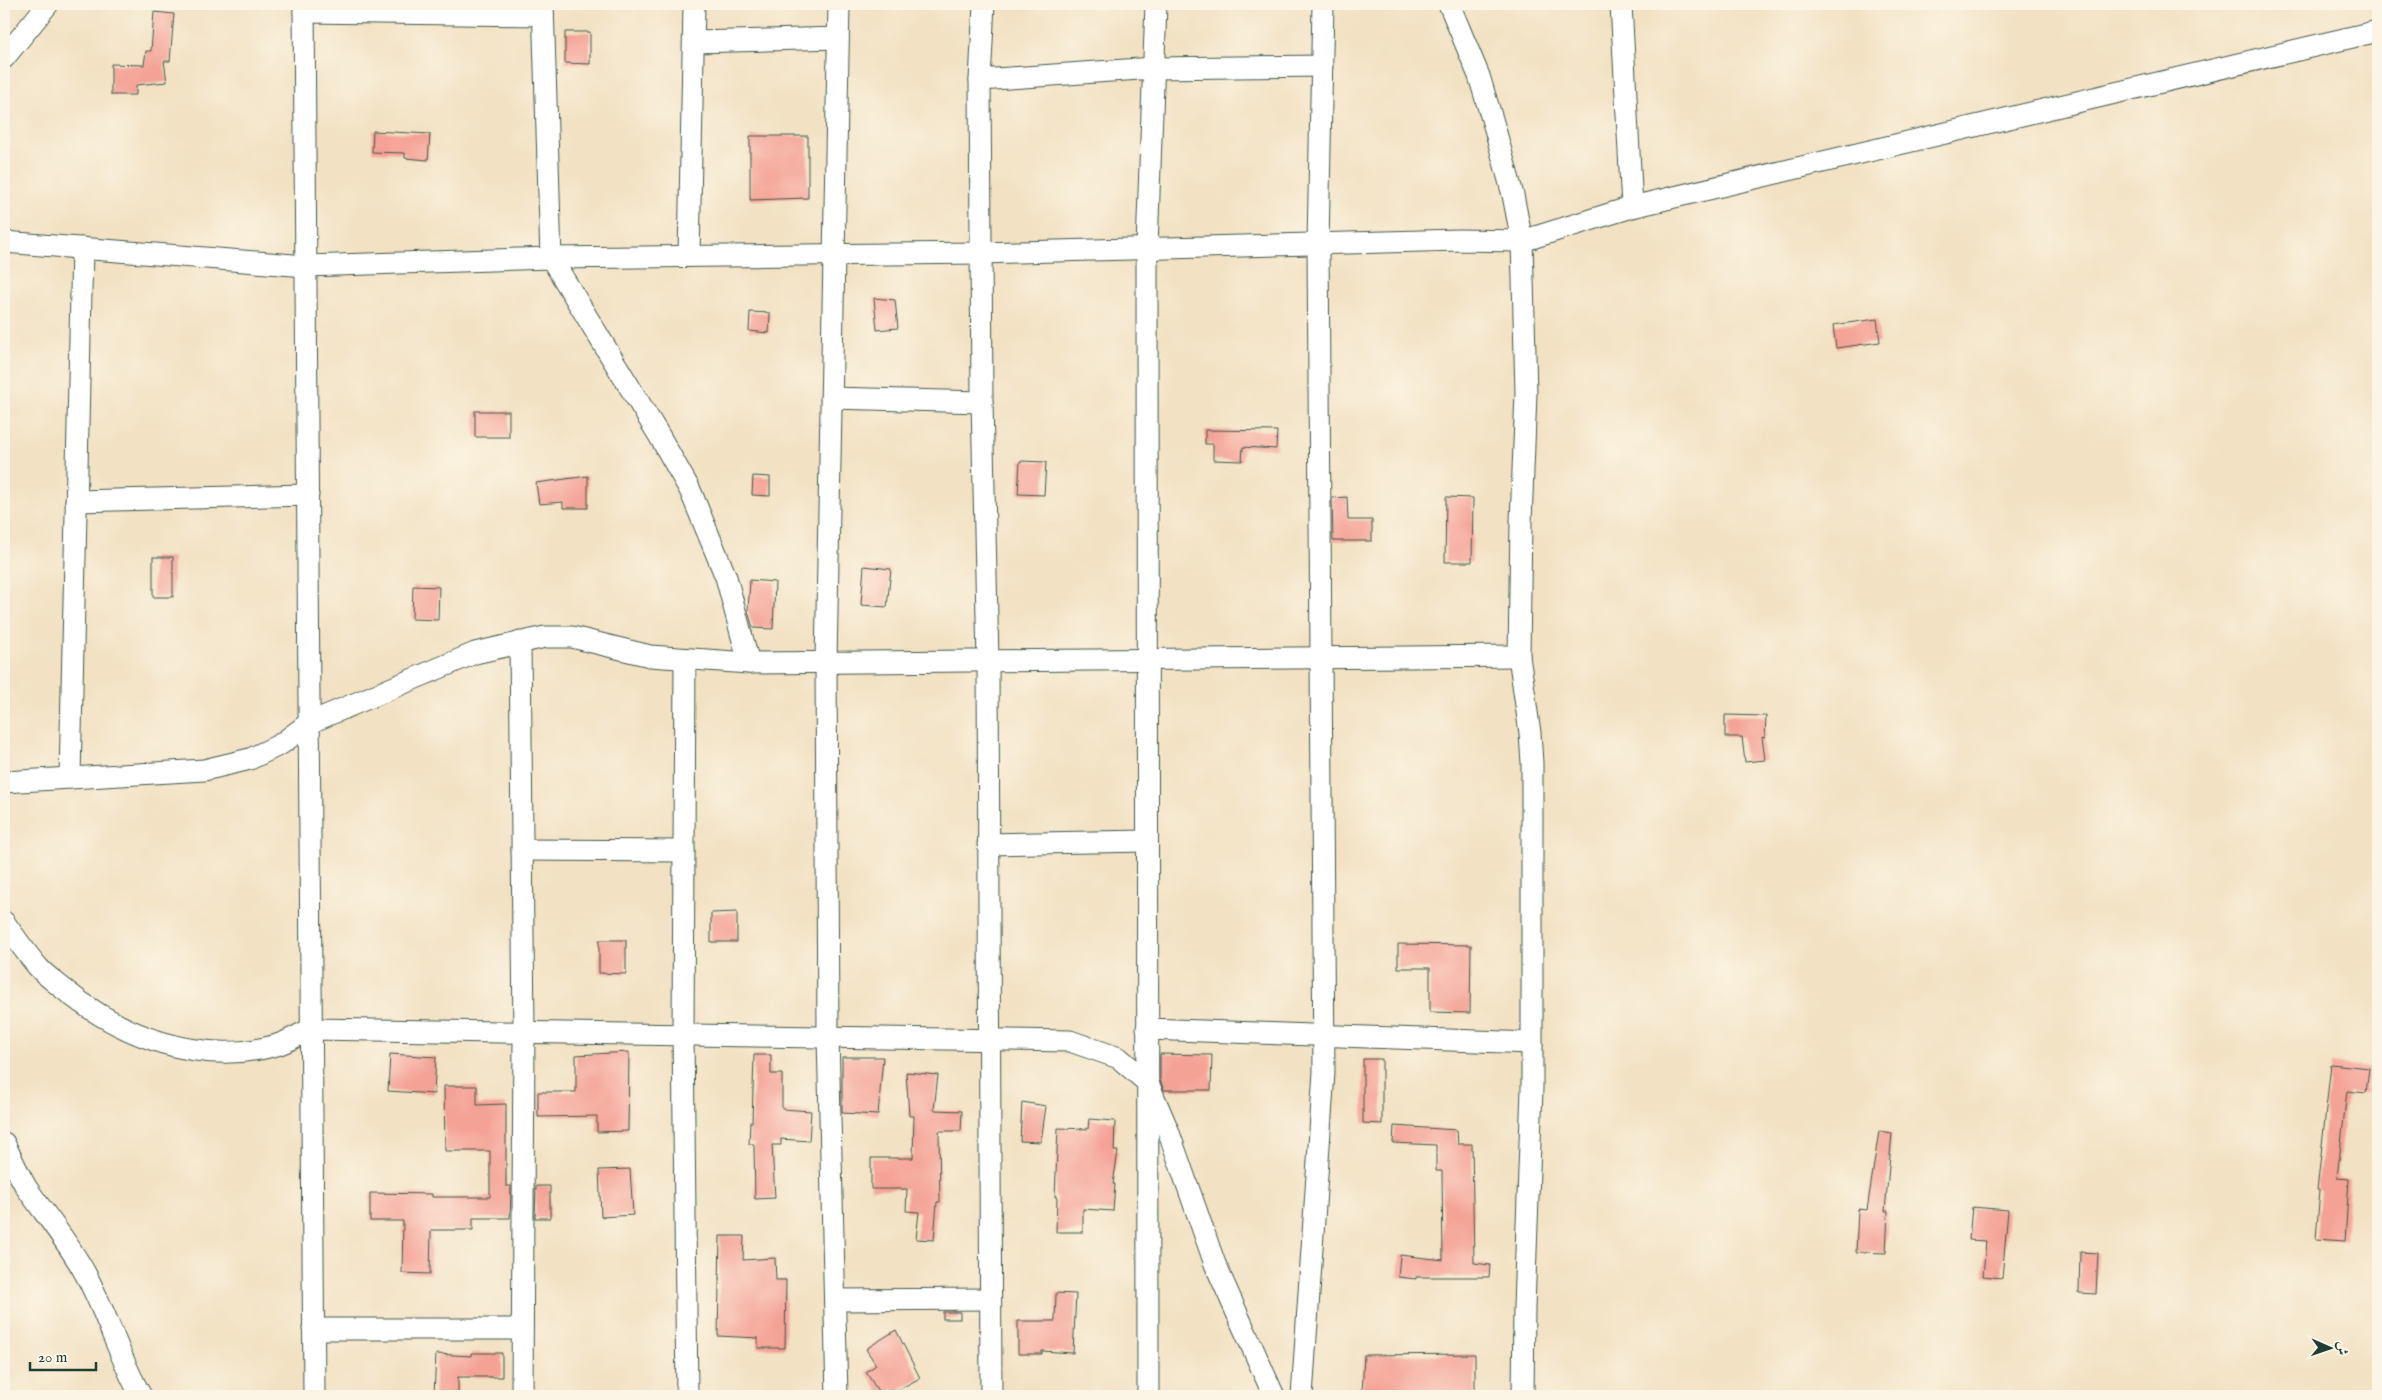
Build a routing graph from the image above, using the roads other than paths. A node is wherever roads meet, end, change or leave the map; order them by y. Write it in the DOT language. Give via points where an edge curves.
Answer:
graph roads {
  1 [pos="48,4"];
  2 [pos="694,4"];
  3 [pos="839,4"];
  4 [pos="984,4"];
  5 [pos="1156,4"];
  6 [pos="1323,4"];
  7 [pos="1449,4"];
  8 [pos="1620,4"];
  9 [pos="304,8"];
  10 [pos="543,10"];
  11 [pos="2378,31"];
  12 [pos="838,38"];
  13 [pos="695,42"];
  14 [pos="4,58"];
  15 [pos="1322,66"];
  16 [pos="1154,68"];
  17 [pos="980,80"];
  18 [pos="1632,207"];
  19 [pos="1522,241"];
  20 [pos="1318,243"];
  21 [pos="4,244"];
  22 [pos="1147,247"];
  23 [pos="82,248"];
  24 [pos="982,253"];
  25 [pos="833,254"];
  26 [pos="689,256"];
  27 [pos="550,258"];
  28 [pos="306,266"];
  29 [pos="830,398"];
  30 [pos="982,402"];
  31 [pos="308,496"];
  32 [pos="76,501"];
  33 [pos="520,642"];
  34 [pos="1322,656"];
  35 [pos="1520,656"];
  36 [pos="685,659"];
  37 [pos="1147,659"];
  38 [pos="988,661"];
  39 [pos="826,662"];
  40 [pos="748,663"];
  41 [pos="309,723"];
  42 [pos="70,778"];
  43 [pos="4,782"];
  44 [pos="1147,841"];
  45 [pos="988,844"];
  46 [pos="522,850"];
  47 [pos="684,851"];
  48 [pos="4,922"];
  49 [pos="311,1029"];
  50 [pos="1147,1029"];
  51 [pos="524,1032"];
  52 [pos="683,1034"];
  53 [pos="1325,1036"];
  54 [pos="828,1037"];
  55 [pos="988,1039"];
  56 [pos="1532,1043"];
  57 [pos="1148,1083"];
  58 [pos="4,1143"];
  59 [pos="4,1178"];
  60 [pos="26,1185"];
  61 [pos="990,1299"];
  62 [pos="835,1300"];
  63 [pos="313,1329"];
  64 [pos="522,1329"];
  65 [pos="141,1396"];
  66 [pos="314,1396"];
  67 [pos="522,1396"];
  68 [pos="687,1396"];
  69 [pos="837,1396"];
  70 [pos="991,1396"];
  71 [pos="1148,1396"];
  72 [pos="1274,1396"];
  73 [pos="1302,1396"];
  74 [pos="1523,1396"];
  1 -- 14 [label="street"];
  2 -- 13 [label="street"];
  3 -- 12 [label="street"];
  4 -- 17 [label="street"];
  5 -- 16 [label="street"];
  6 -- 15 [label="street"];
  7 -- 19 [label="street" via="1479,76 1496,129"];
  8 -- 18 [label="street"];
  9 -- 10 [label="street"];
  9 -- 28 [label="street"];
  10 -- 27 [label="street"];
  11 -- 18 [label="street"];
  12 -- 13 [label="street"];
  12 -- 25 [label="street"];
  13 -- 26 [label="street"];
  15 -- 16 [label="street"];
  15 -- 20 [label="street"];
  16 -- 17 [label="street"];
  16 -- 22 [label="street"];
  17 -- 24 [label="street"];
  18 -- 19 [label="street"];
  19 -- 20 [label="street"];
  19 -- 35 [label="street" via="1526,393"];
  20 -- 22 [label="street"];
  20 -- 34 [label="street"];
  21 -- 23 [label="street"];
  22 -- 24 [label="street"];
  22 -- 37 [label="street"];
  23 -- 28 [label="street"];
  23 -- 32 [label="street"];
  24 -- 25 [label="street"];
  24 -- 30 [label="street"];
  25 -- 26 [label="street"];
  25 -- 29 [label="street"];
  26 -- 27 [label="street"];
  27 -- 28 [label="street"];
  27 -- 40 [label="street" via="690,490 726,577"];
  28 -- 31 [label="street"];
  29 -- 30 [label="street"];
  29 -- 39 [label="street"];
  30 -- 38 [label="street"];
  31 -- 32 [label="street"];
  31 -- 41 [label="street"];
  32 -- 42 [label="street"];
  33 -- 36 [label="street" via="545,637 572,637 650,656"];
  33 -- 41 [label="street" via="475,653"];
  33 -- 46 [label="street"];
  34 -- 35 [label="street"];
  34 -- 37 [label="street"];
  34 -- 53 [label="street"];
  35 -- 56 [label="street" via="1532,763"];
  36 -- 40 [label="street"];
  36 -- 47 [label="street"];
  37 -- 38 [label="street"];
  37 -- 44 [label="street"];
  38 -- 39 [label="street"];
  38 -- 45 [label="street"];
  39 -- 40 [label="street"];
  39 -- 54 [label="street"];
  41 -- 42 [label="street" via="281,744 250,759 204,770"];
  41 -- 49 [label="street"];
  42 -- 43 [label="street"];
  44 -- 45 [label="street"];
  44 -- 50 [label="street"];
  45 -- 55 [label="street"];
  46 -- 47 [label="street"];
  46 -- 51 [label="street"];
  47 -- 52 [label="street"];
  48 -- 49 [label="street" via="39,969 84,1006 162,1044 196,1051 227,1052 277,1044"];
  49 -- 51 [label="street"];
  49 -- 63 [label="street"];
  50 -- 53 [label="street"];
  50 -- 57 [label="street"];
  51 -- 52 [label="street"];
  51 -- 64 [label="street"];
  52 -- 54 [label="street"];
  52 -- 68 [label="street"];
  53 -- 56 [label="street"];
  53 -- 73 [label="street"];
  54 -- 55 [label="street"];
  54 -- 62 [label="street"];
  55 -- 57 [label="street" via="1070,1041 1119,1058"];
  55 -- 61 [label="street"];
  56 -- 74 [label="street"];
  57 -- 71 [label="street"];
  57 -- 72 [label="street" via="1215,1264"];
  58 -- 60 [label="street"];
  59 -- 60 [label="street"];
  60 -- 65 [label="street" via="86,1275"];
  61 -- 62 [label="street"];
  61 -- 70 [label="street"];
  62 -- 69 [label="street"];
  63 -- 64 [label="street"];
  63 -- 66 [label="street"];
  64 -- 67 [label="street"];
}
